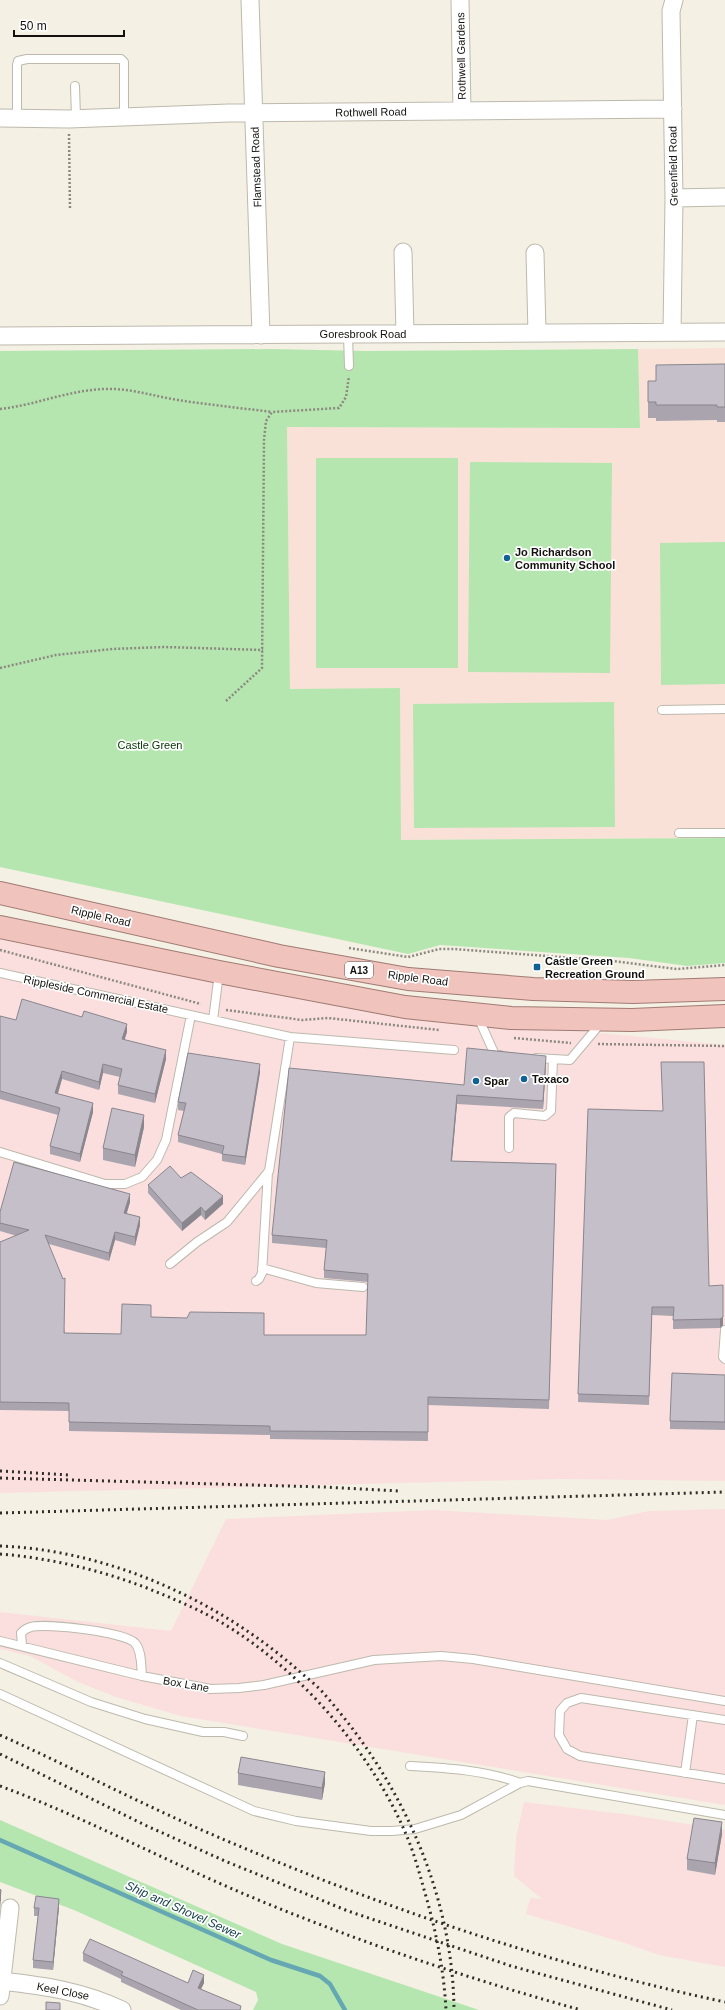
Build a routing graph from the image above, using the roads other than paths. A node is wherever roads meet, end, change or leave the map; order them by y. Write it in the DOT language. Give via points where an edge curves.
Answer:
graph roads {
  1 [pos="250,0"];
  2 [pos="460,0"];
  3 [pos="674,0"];
  4 [pos="75,86"];
  5 [pos="673,109"];
  6 [pos="462,111"];
  7 [pos="254,113"];
  8 [pos="124,117"];
  9 [pos="0,118"];
  10 [pos="17,118"];
  11 [pos="72,118"];
  12 [pos="725,197"];
  13 [pos="674,198"];
  14 [pos="403,252"];
  15 [pos="535,253"];
  16 [pos="672,332"];
  17 [pos="725,332"];
  18 [pos="537,333"];
  19 [pos="348,334"];
  20 [pos="405,334"];
  21 [pos="261,335"];
  22 [pos="0,336"];
  23 [pos="349,366"];
  24 [pos="725,709"];
  25 [pos="662,710"];
  26 [pos="679,833"];
  27 [pos="725,833"];
  28 [pos="0,893"];
  29 [pos="0,927"];
  30 [pos="219,972"];
  31 [pos="0,973"];
  32 [pos="725,989"];
  33 [pos="191,1015"];
  34 [pos="476,1015"];
  35 [pos="725,1016"];
  36 [pos="213,1020"];
  37 [pos="604,1020"];
  38 [pos="290,1037"];
  39 [pos="454,1050"];
  40 [pos="510,1056"];
  41 [pos="524,1057"];
  42 [pos="553,1059"];
  43 [pos="509,1148"];
  44 [pos="0,1152"];
  45 [pos="268,1171"];
  46 [pos="170,1264"];
  47 [pos="262,1268"];
  48 [pos="256,1281"];
  49 [pos="363,1287"];
  50 [pos="725,1330"];
  51 [pos="725,1359"];
  52 [pos="0,1641"];
  53 [pos="22,1645"];
  54 [pos="0,1663"];
  55 [pos="142,1676"];
  56 [pos="0,1694"];
  57 [pos="725,1701"];
  58 [pos="693,1715"];
  59 [pos="725,1720"];
  60 [pos="244,1736"];
  61 [pos="410,1766"];
  62 [pos="685,1772"];
  63 [pos="725,1779"];
  64 [pos="520,1783"];
  65 [pos="725,1815"];
  66 [pos="10,1908"];
  67 [pos="3,1943"];
  68 [pos="1,1988"];
  69 [pos="122,2010"];
  1 -- 7 [label="street, Flamstead Road"];
  2 -- 6 [label="street, Rothwell Gardens"];
  3 -- 5 [label="street, Greenfield Road" via="671,11"];
  4 -- 11 [label="lane"];
  5 -- 6 [label="street, Rothwell Road"];
  5 -- 13 [label="street, Greenfield Road"];
  6 -- 7 [label="street, Rothwell Road"];
  7 -- 8 [label="street, Rothwell Road"];
  7 -- 21 [label="street, Flamstead Road"];
  8 -- 10 [label="lane" via="124,62 121,59 35,59 18,61"];
  8 -- 11 [label="street, Rothwell Road"];
  9 -- 10 [label="street, Rothwell Road"];
  10 -- 11 [label="street, Rothwell Road"];
  12 -- 13 [label="street"];
  13 -- 16 [label="street, Greenfield Road"];
  14 -- 20 [label="street"];
  15 -- 18 [label="street"];
  16 -- 17 [label="street, Goresbrook Road"];
  16 -- 18 [label="street, Goresbrook Road"];
  18 -- 20 [label="street, Goresbrook Road"];
  19 -- 20 [label="street, Goresbrook Road"];
  19 -- 21 [label="street, Goresbrook Road"];
  19 -- 23 [label="lane"];
  21 -- 22 [label="street, Goresbrook Road"];
  24 -- 25 [label="lane"];
  26 -- 27 [label="lane"];
  28 -- 32 [label="highway, Ripple Road / A13" via="279,956 408,979 541,990 633,992"];
  29 -- 30 [label="highway"];
  30 -- 34 [label="highway" via="405,1007"];
  30 -- 36 [label="lane"];
  31 -- 33 [label="lane, Rippleside Commercial Estate"];
  33 -- 36 [label="lane, Rippleside Commercial Estate"];
  33 -- 44 [label="lane" via="166,1140 157,1160 142,1177 125,1184 105,1184"];
  34 -- 37 [label="highway"];
  34 -- 40 [label="lane" via="495,1055"];
  35 -- 37 [label="highway"];
  36 -- 38 [label="lane, Rippleside Commercial Estate"];
  37 -- 42 [label="lane" via="570,1060"];
  38 -- 39 [label="lane, Rippleside Commercial Estate"];
  38 -- 45 [label="lane"];
  41 -- 42 [label="lane"];
  42 -- 43 [label="lane" via="551,1111 545,1116 514,1113 509,1117"];
  45 -- 46 [label="lane" via="227,1222"];
  45 -- 47 [label="lane"];
  47 -- 48 [label="lane" via="261,1277"];
  47 -- 49 [label="lane" via="316,1283"];
  50 -- 51 [label="lane"];
  52 -- 53 [label="lane, Box Lane"];
  53 -- 55 [label="lane, Box Lane"];
  53 -- 55 [label="lane" via="21,1633 25,1628 32,1626 73,1628 127,1637 136,1643 140,1653"];
  54 -- 60 [label="lane" via="91,1702 145,1719 203,1732 224,1732"];
  55 -- 57 [label="lane, Box Lane" via="211,1689 238,1688 264,1685 374,1660 441,1656 473,1659"];
  56 -- 64 [label="lane" via="254,1811 302,1822 372,1831 415,1829 461,1815"];
  58 -- 59 [label="lane"];
  58 -- 62 [label="lane"];
  58 -- 62 [label="lane" via="581,1698 567,1703 560,1711 559,1735 567,1749 580,1756"];
  61 -- 64 [label="lane" via="452,1768 502,1776"];
  62 -- 63 [label="lane"];
  64 -- 65 [label="lane" via="528,1781"];
  66 -- 67 [label="street, Keel Close"];
  67 -- 68 [label="street, Keel Close"];
  68 -- 69 [label="street, Keel Close" via="64,1989 98,1998"];
}
